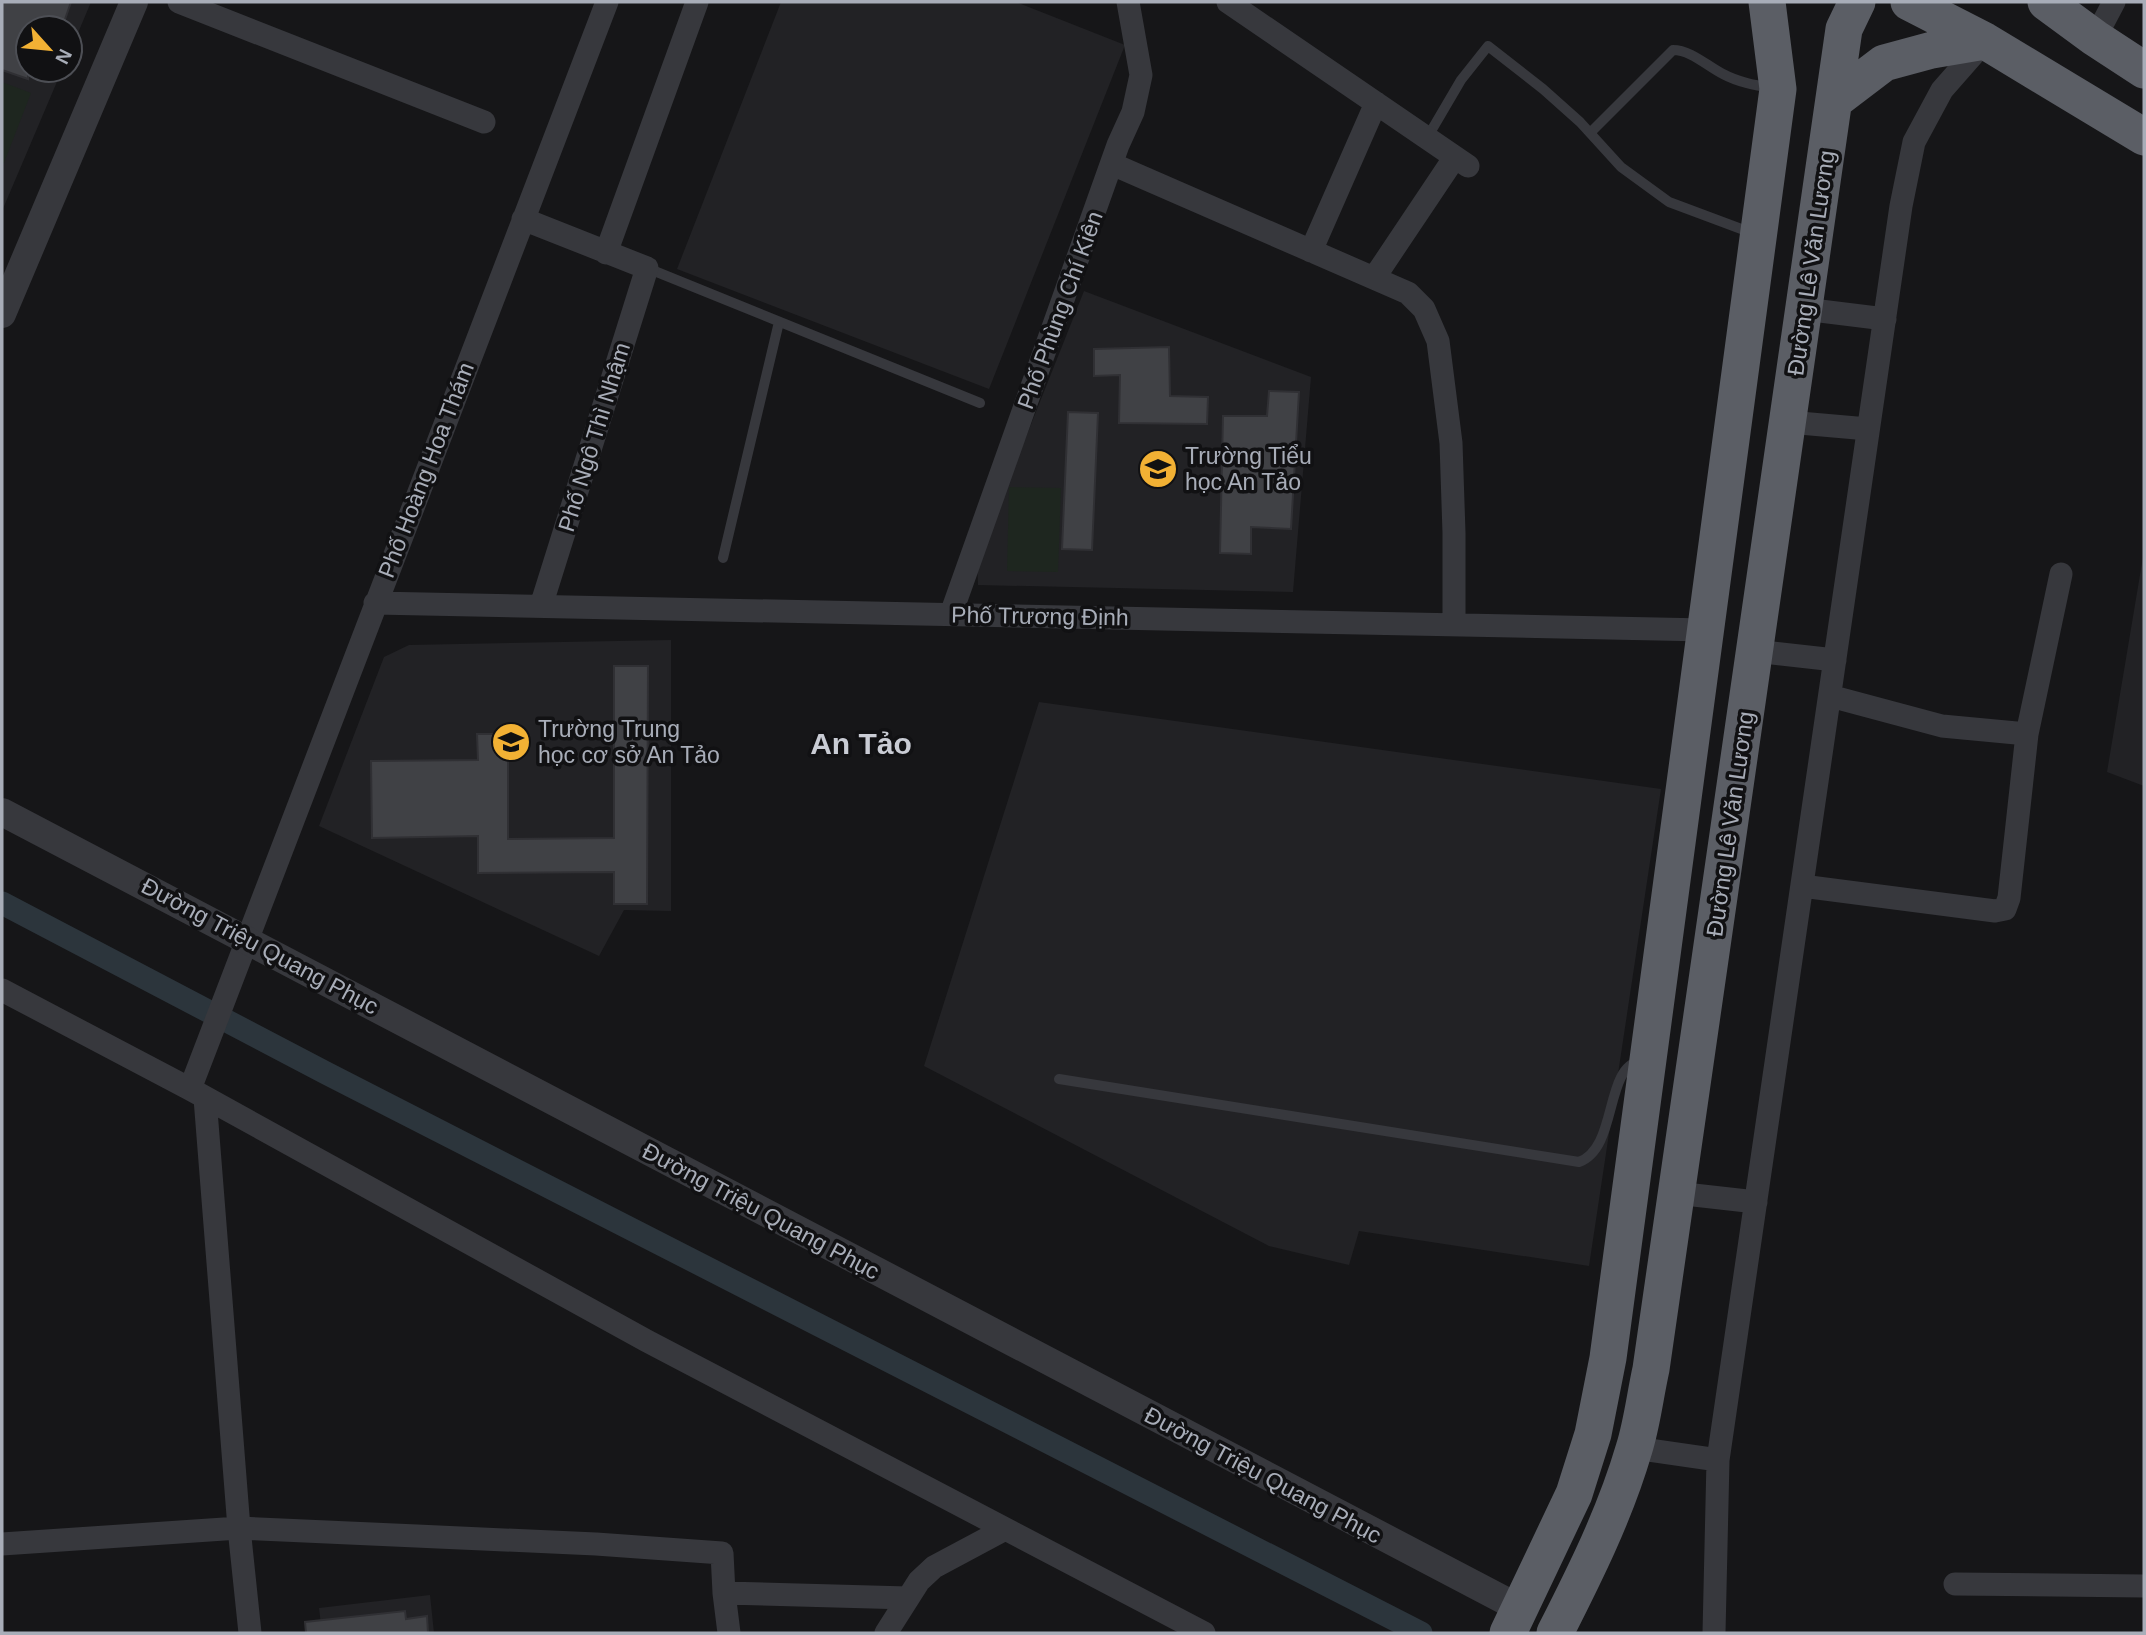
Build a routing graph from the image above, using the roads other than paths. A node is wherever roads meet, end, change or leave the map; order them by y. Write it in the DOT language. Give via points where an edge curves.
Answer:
graph roads {
  1 [pos="134,2"];
  2 [pos="179,2"];
  3 [pos="607,2"];
  4 [pos="697,2"];
  5 [pos="1128,2"];
  6 [pos="1228,2"];
  7 [pos="1767,2"];
  8 [pos="1857,2"];
  9 [pos="1909,2"];
  10 [pos="2046,2"];
  11 [pos="2114,2"];
  12 [pos="2095,38"];
  13 [pos="1985,40"];
  14 [pos="2144,70"];
  15 [pos="1778,89"];
  16 [pos="1835,101"];
  17 [pos="1377,103"];
  18 [pos="484,122"];
  19 [pos="1590,133"];
  20 [pos="2144,137"];
  21 [pos="1427,138"];
  22 [pos="1112,164"];
  23 [pos="523,219"];
  24 [pos="1758,235"];
  25 [pos="1311,251"];
  26 [pos="606,253"];
  27 [pos="647,268"];
  28 [pos="1374,278"];
  29 [pos="1804,309"];
  30 [pos="2,314"];
  31 [pos="1885,318"];
  32 [pos="779,321"];
  33 [pos="980,403"];
  34 [pos="1788,422"];
  35 [pos="1868,429"];
  36 [pos="723,558"];
  37 [pos="2061,574"];
  38 [pos="375,603"];
  39 [pos="541,606"];
  40 [pos="951,614"];
  41 [pos="1454,625"];
  42 [pos="1706,630"];
  43 [pos="1755,651"];
  44 [pos="1835,660"];
  45 [pos="1830,696"];
  46 [pos="2027,734"];
  47 [pos="2,812"];
  48 [pos="1802,886"];
  49 [pos="246,938"];
  50 [pos="2,990"];
  51 [pos="1648,1059"];
  52 [pos="1059,1079"];
  53 [pos="197,1093"];
  54 [pos="1676,1193"];
  55 [pos="1756,1202"];
  56 [pos="1635,1448"];
  57 [pos="1718,1460"];
  58 [pos="239,1528"];
  59 [pos="1005,1529"];
  60 [pos="2,1544"];
  61 [pos="1955,1584"];
  62 [pos="2144,1586"];
  63 [pos="724,1593"];
  64 [pos="908,1598"];
  65 [pos="1513,1624"];
  66 [pos="1196,1631"];
  67 [pos="250,1633"];
  68 [pos="729,1633"];
  69 [pos="886,1633"];
  70 [pos="1555,1633"];
  71 [pos="1714,1633"];
  1 -- 30 [label="street"];
  2 -- 18 [label="street"];
  3 -- 23 [label="street, Phố Hoàng Hoa Thám"];
  4 -- 26 [label="street"];
  5 -- 22 [label="street, Phố Phùng Chí Kiên" via="1141,75 1133,112"];
  6 -- 17 [label="street"];
  7 -- 15 [label="highway"];
  8 -- 16 [label="highway, Đường Lê Văn Lương" via="1844,29"];
  9 -- 13 [label="highway"];
  10 -- 12 [label="highway"];
  11 -- 12 [label="street"];
  12 -- 14 [label="highway"];
  13 -- 16 [label="highway" via="1884,64"];
  13 -- 20 [label="highway"];
  13 -- 31 [label="street" via="1942,90 1914,142"];
  15 -- 19 [label="lane" via="1747,84 1682,50 1673,50"];
  15 -- 24 [label="highway"];
  16 -- 29 [label="highway, Đường Lê Văn Lương"];
  17 -- 21 [label="street"];
  17 -- 25 [label="street"];
  19 -- 21 [label="lane" via="1488,46 1461,80"];
  19 -- 24 [label="lane" via="1621,167 1669,202"];
  21 -- 28 [label="street" via="1461,162"];
  22 -- 25 [label="street"];
  22 -- 40 [label="street, Phố Phùng Chí Kiên"];
  23 -- 26 [label="street"];
  23 -- 38 [label="street, Phố Hoàng Hoa Thám"];
  24 -- 42 [label="highway"];
  25 -- 28 [label="street"];
  26 -- 27 [label="street"];
  27 -- 32 [label="lane"];
  27 -- 39 [label="street, Phố Ngô Thì Nhậm"];
  28 -- 41 [label="street" via="1408,293 1424,309 1438,341 1451,443"];
  29 -- 31 [label="street"];
  29 -- 34 [label="highway, Đường Lê Văn Lương"];
  31 -- 35 [label="street"];
  32 -- 33 [label="lane"];
  32 -- 36 [label="lane"];
  34 -- 35 [label="street"];
  34 -- 43 [label="highway, Đường Lê Văn Lương"];
  35 -- 44 [label="street"];
  37 -- 46 [label="street"];
  38 -- 39 [label="street, Phố Trương Định"];
  38 -- 49 [label="street, Phố Hoàng Hoa Thám"];
  39 -- 40 [label="street, Phố Trương Định"];
  40 -- 41 [label="street, Phố Trương Định"];
  41 -- 42 [label="street, Phố Trương Định"];
  42 -- 51 [label="highway"];
  43 -- 44 [label="street"];
  43 -- 54 [label="highway, Đường Lê Văn Lương"];
  44 -- 45 [label="street"];
  45 -- 46 [label="street" via="1942,726"];
  45 -- 48 [label="street"];
  46 -- 48 [label="street" via="2005,909"];
  47 -- 49 [label="street, Đường Triệu Quang Phục"];
  48 -- 55 [label="street"];
  49 -- 53 [label="street, Phố Hoàng Hoa Thám" via="204,1052"];
  49 -- 65 [label="street, Đường Triệu Quang Phục" via="825,1246"];
  50 -- 53 [label="street"];
  51 -- 52 [label="lane" via="1634,1062 1623,1072 1603,1134 1587,1159 1579,1162"];
  51 -- 65 [label="highway" via="1608,1358 1593,1434 1574,1494"];
  53 -- 58 [label="street"];
  53 -- 59 [label="street"];
  54 -- 55 [label="street"];
  54 -- 56 [label="highway, Đường Lê Văn Lương"];
  55 -- 57 [label="street"];
  56 -- 57 [label="street"];
  56 -- 70 [label="highway, Đường Lê Văn Lương" via="1589,1567"];
  57 -- 71 [label="street"];
  58 -- 60 [label="street"];
  58 -- 63 [label="street" via="722,1553"];
  58 -- 67 [label="street"];
  59 -- 64 [label="street" via="934,1567"];
  59 -- 66 [label="street"];
  61 -- 62 [label="street"];
  63 -- 64 [label="street"];
  63 -- 68 [label="street"];
  64 -- 69 [label="street"];
}
